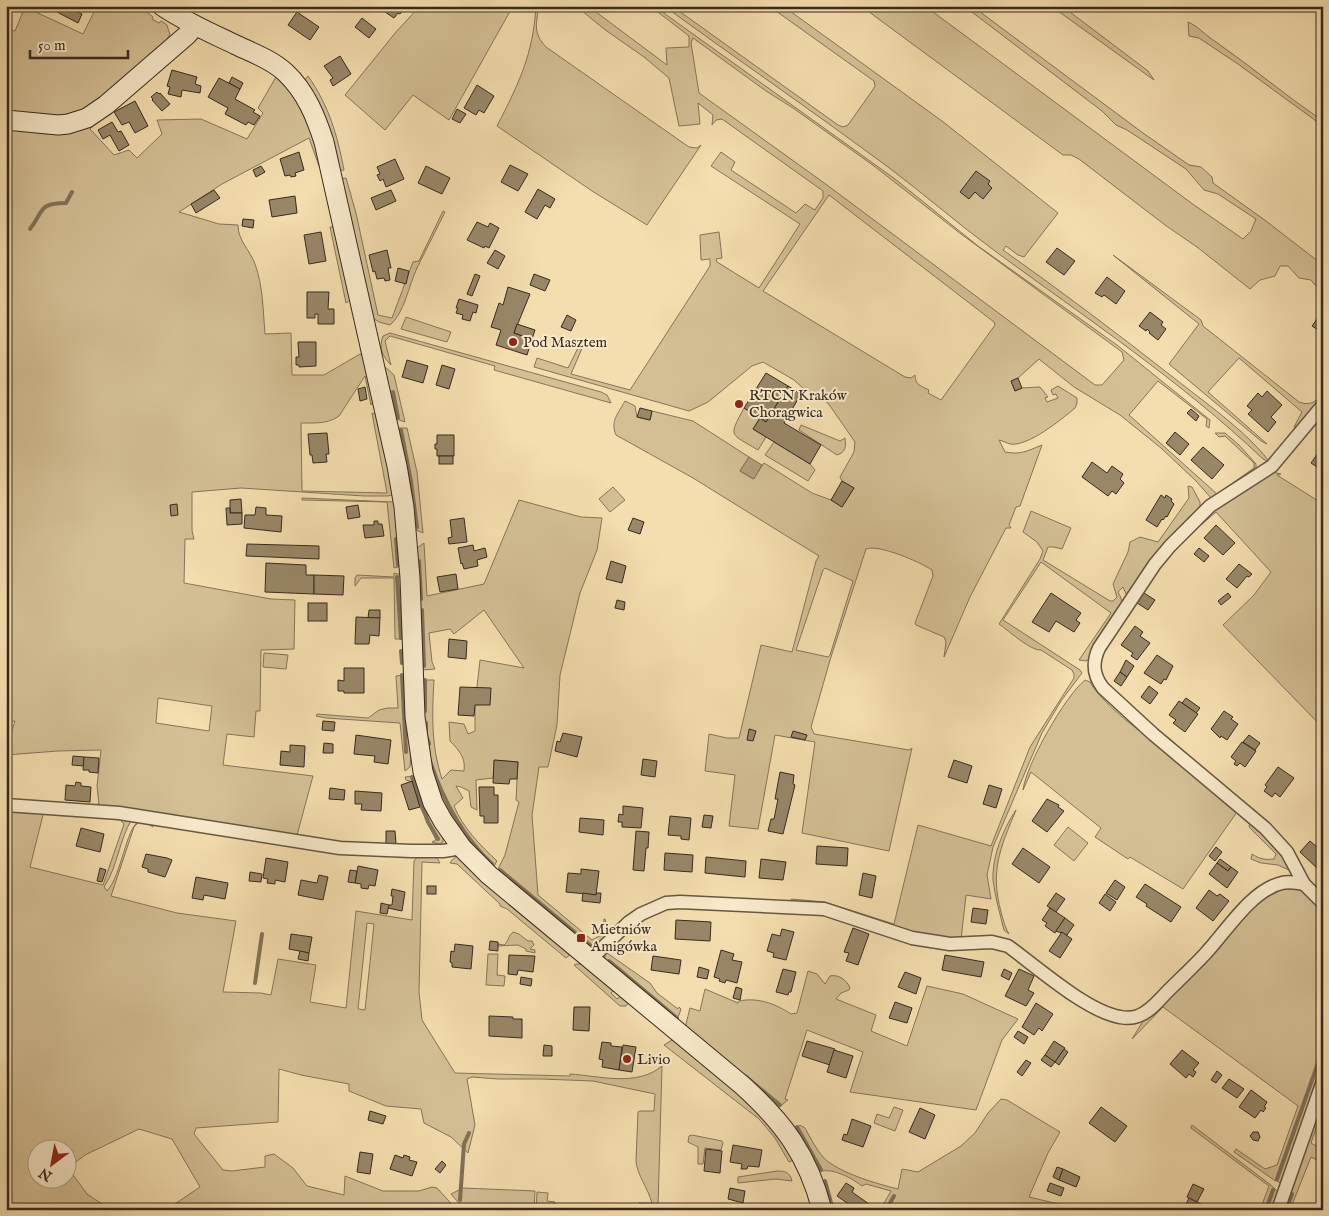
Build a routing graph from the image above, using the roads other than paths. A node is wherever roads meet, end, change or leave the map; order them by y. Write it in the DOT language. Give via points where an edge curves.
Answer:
graph roads {
  1 [pos="162,6"];
  2 [pos="195,26"];
  3 [pos="6,120"];
  4 [pos="1323,405"];
  5 [pos="6,805"];
  6 [pos="462,848"];
  7 [pos="1304,884"];
  8 [pos="1323,903"];
  9 [pos="590,960"];
  10 [pos="1323,1081"];
  11 [pos="822,1210"];
  12 [pos="1278,1210"];
  1 -- 2 [label="street"];
  2 -- 3 [label="street" via="88,118 58,125"];
  2 -- 6 [label="street" via="273,62 308,101 319,126 404,507 420,758 434,803"];
  4 -- 7 [label="street" via="1272,466 1210,506 1170,546 1099,648 1094,662 1098,681 1112,696 1276,840"];
  5 -- 6 [label="street" via="111,812 340,848 410,852"];
  6 -- 9 [label="street" via="489,875"];
  7 -- 8 [label="street"];
  7 -- 9 [label="street" via="1283,882 1262,892 1153,1006 1139,1016 1130,1017 1110,1014 1085,1002 1000,942 934,942 824,909 700,902 666,904 628,923"];
  9 -- 11 [label="street" via="742,1085 774,1116 805,1162"];
  10 -- 12 [label="street"];
}
